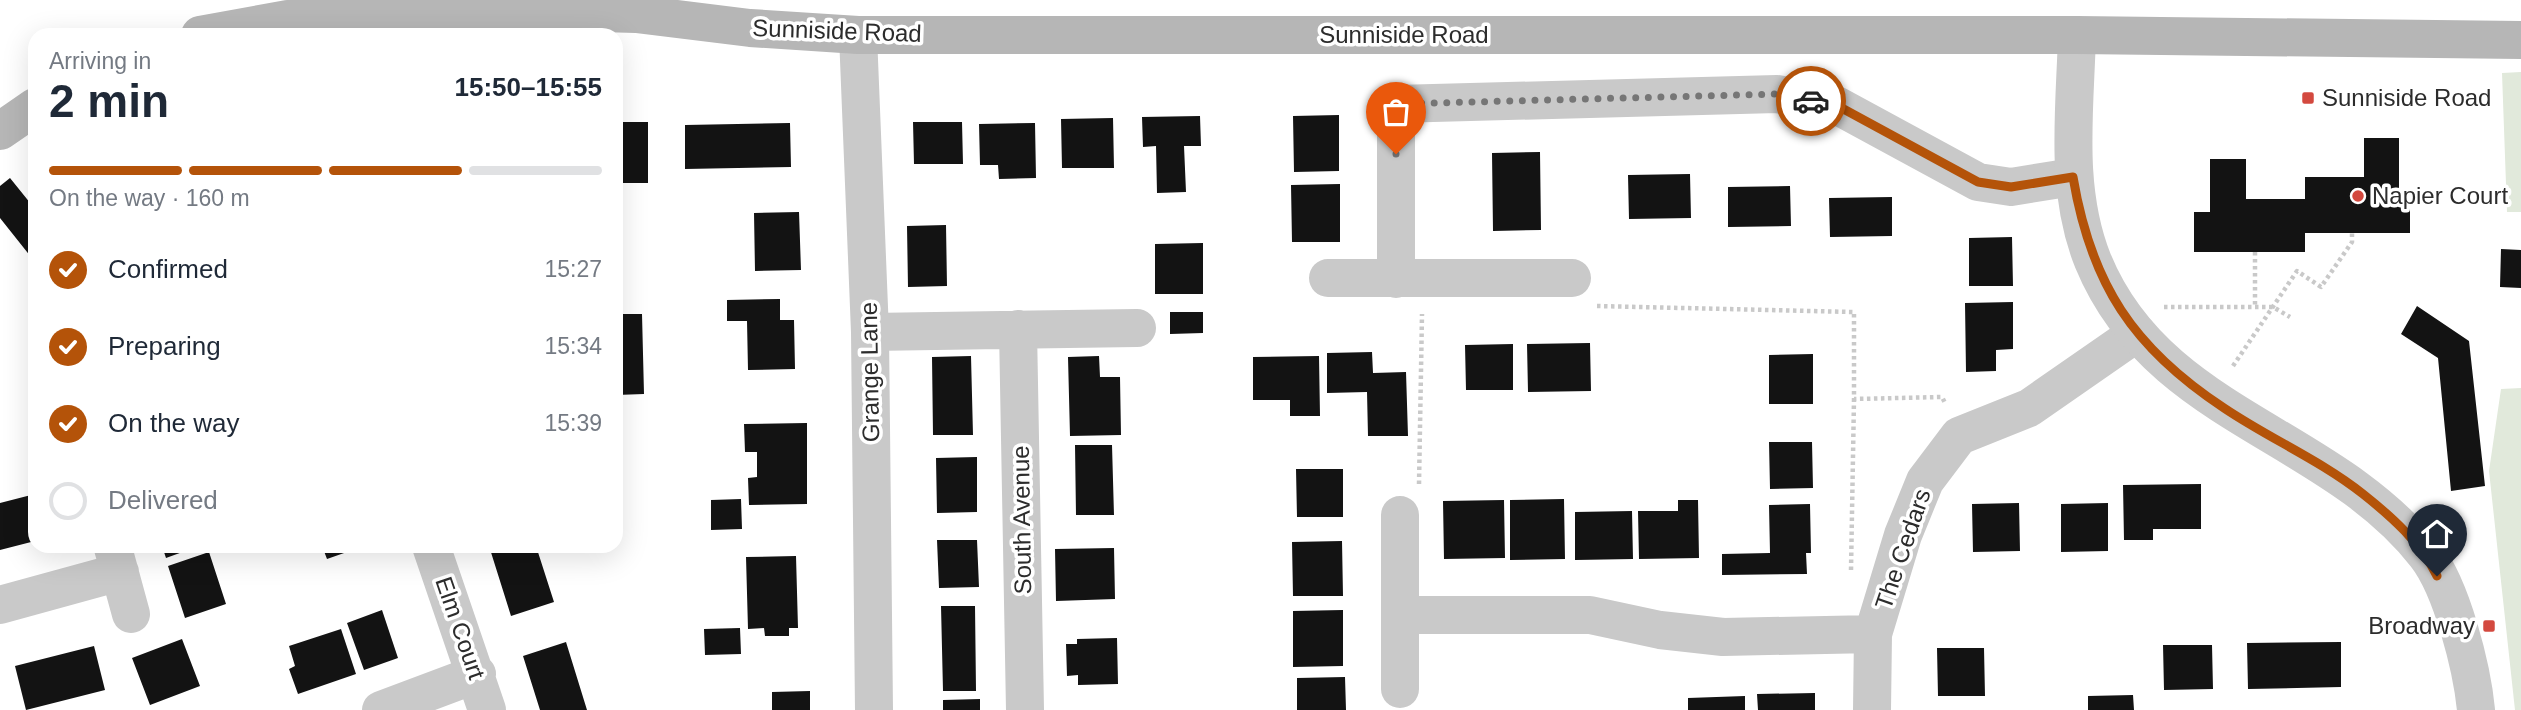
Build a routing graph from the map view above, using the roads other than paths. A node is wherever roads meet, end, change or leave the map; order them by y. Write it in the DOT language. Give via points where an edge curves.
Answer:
graph roads {
  1 [pos="287,10"];
  2 [pos="420,23"];
  3 [pos="224,28"];
  4 [pos="858,34"];
  5 [pos="2077,35"];
  6 [pos="2521,40"];
  7 [pos="28,112"];
  8 [pos="0,131"];
  9 [pos="2073,177"];
  10 [pos="1328,278"];
  11 [pos="1572,278"];
  12 [pos="1409,279"];
  13 [pos="2127,320"];
  14 [pos="1137,328"];
  15 [pos="1018,330"];
  16 [pos="870,332"];
  17 [pos="1400,515"];
  18 [pos="434,553"];
  19 [pos="116,559"];
  20 [pos="0,605"];
  21 [pos="131,614"];
  22 [pos="1400,615"];
  23 [pos="1873,634"];
  24 [pos="477,674"];
  25 [pos="1400,689"];
  26 [pos="381,710"];
  27 [pos="487,710"];
  28 [pos="874,710"];
  29 [pos="1025,710"];
  30 [pos="1872,710"];
  31 [pos="2476,710"];
  1 -- 2 [label="main road, Sunniside Road"];
  1 -- 3 [label="main road, Sunniside Road"];
  2 -- 4 [label="main road, Sunniside Road" via="523,9"];
  4 -- 5 [label="main road, Sunniside Road"];
  4 -- 16 [label="street, Grange Lane"];
  5 -- 6 [label="main road, Sunniside Road"];
  5 -- 9 [label="street"];
  7 -- 8 [label="main road"];
  9 -- 12 [label="street" via="2011,187 1978,182 1838,106 1777,94 1396,104"];
  9 -- 13 [label="street" via="2094,261"];
  10 -- 12 [label="street"];
  11 -- 12 [label="street"];
  13 -- 23 [label="street, The Cedars" via="2029,408 1959,436 1925,481"];
  13 -- 31 [label="street" via="2179,376 2338,473 2385,511 2427,556 2455,616 2473,678"];
  14 -- 15 [label="street"];
  15 -- 16 [label="street"];
  15 -- 29 [label="street, South Avenue"];
  16 -- 28 [label="street, Grange Lane"];
  17 -- 22 [label="street"];
  18 -- 24 [label="street, Elm Court"];
  19 -- 20 [label="street"];
  19 -- 21 [label="street"];
  22 -- 23 [label="street" via="1590,615 1723,637"];
  22 -- 25 [label="street"];
  23 -- 30 [label="street, The Cedars"];
  24 -- 26 [label="street"];
  24 -- 27 [label="street, Elm Court"];
}
